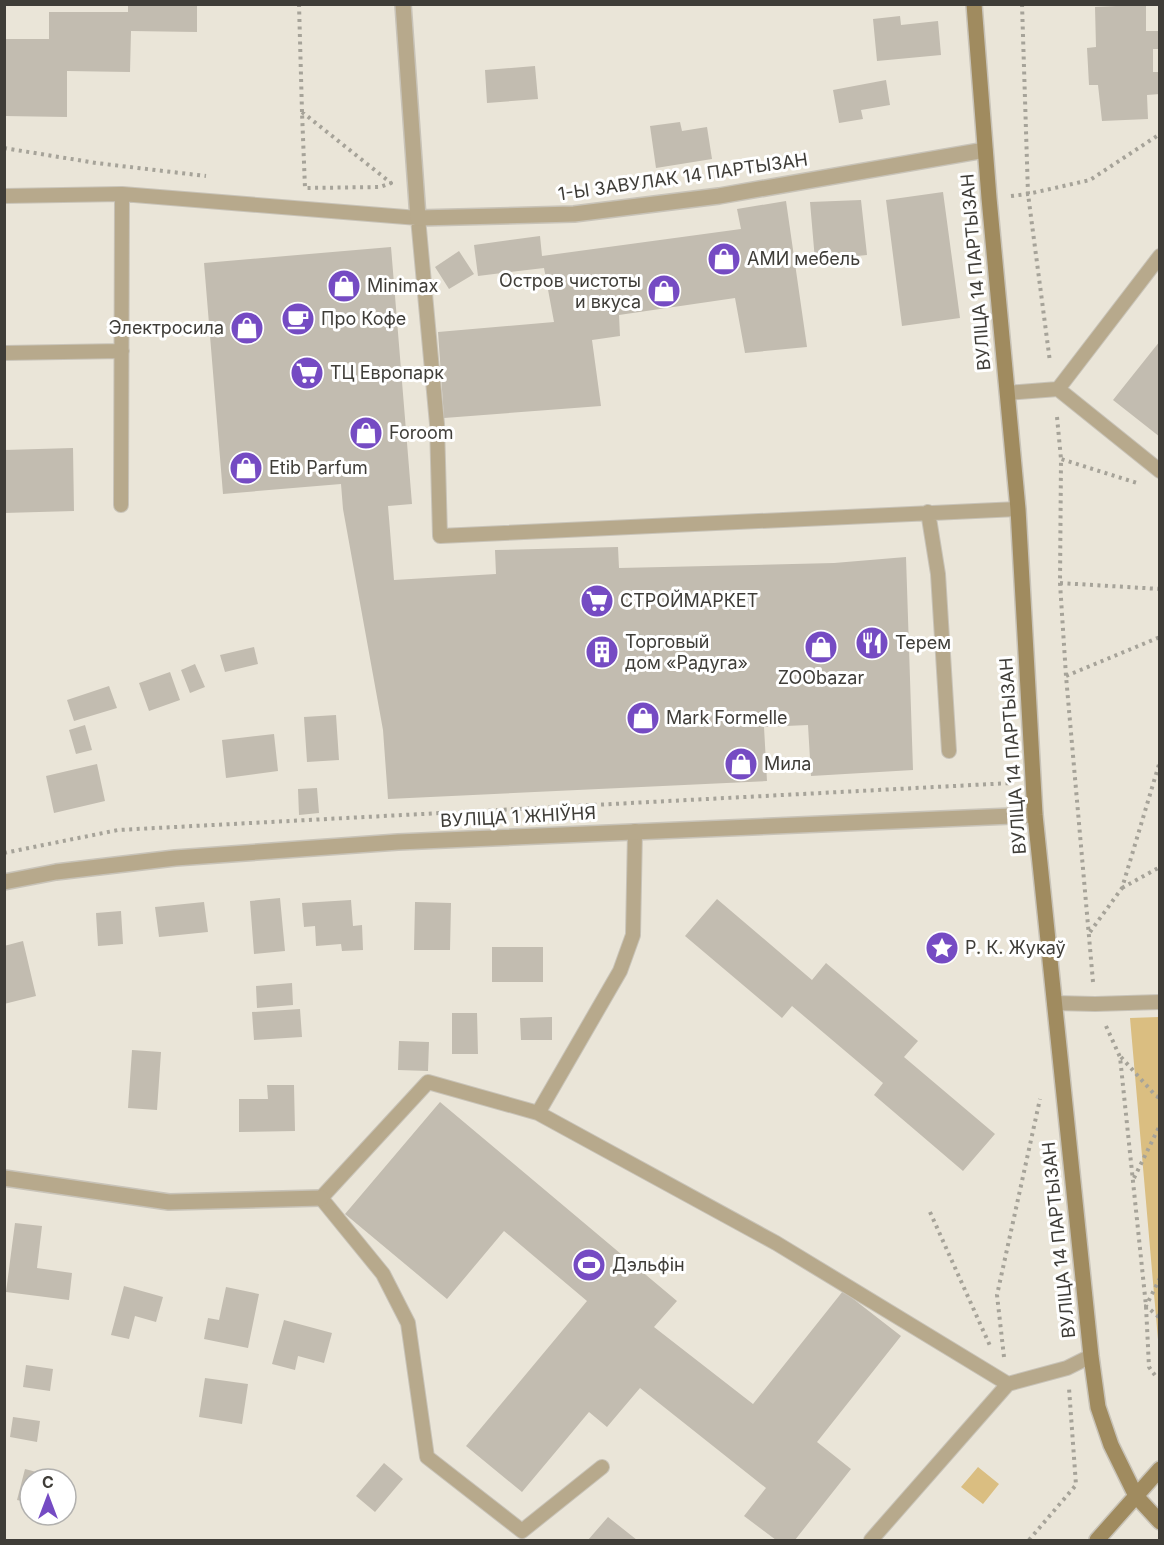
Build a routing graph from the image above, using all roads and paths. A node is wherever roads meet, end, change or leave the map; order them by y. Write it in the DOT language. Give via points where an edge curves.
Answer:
graph roads {
  1 [pos="299,4"];
  2 [pos="403,4"];
  3 [pos="974,4"];
  4 [pos="1022,4"];
  5 [pos="302,112"];
  6 [pos="1158,134"];
  7 [pos="4,148"];
  8 [pos="985,150"];
  9 [pos="212,177"];
  10 [pos="293,186"];
  11 [pos="305,188"];
  12 [pos="122,194"];
  13 [pos="1028,194"];
  14 [pos="4,196"];
  15 [pos="418,218"];
  16 [pos="1160,256"];
  17 [pos="122,351"];
  18 [pos="4,353"];
  19 [pos="1056,389"];
  20 [pos="1007,393"];
  21 [pos="1061,459"];
  22 [pos="1160,471"];
  23 [pos="1148,485"];
  24 [pos="121,505"];
  25 [pos="1018,509"];
  26 [pos="928,512"];
  27 [pos="1060,583"];
  28 [pos="1160,589"];
  29 [pos="1160,637"];
  30 [pos="1066,676"];
  31 [pos="949,752"];
  32 [pos="1160,761"];
  33 [pos="1158,774"];
  34 [pos="1019,783"];
  35 [pos="1035,815"];
  36 [pos="635,831"];
  37 [pos="4,853"];
  38 [pos="1160,867"];
  39 [pos="4,882"];
  40 [pos="1122,888"];
  41 [pos="1089,933"];
  42 [pos="1160,1002"];
  43 [pos="1054,1003"];
  44 [pos="1095,1004"];
  45 [pos="1120,1057"];
  46 [pos="1042,1088"];
  47 [pos="1160,1098"];
  48 [pos="538,1113"];
  49 [pos="1160,1125"];
  50 [pos="4,1178"];
  51 [pos="1133,1180"];
  52 [pos="321,1198"];
  53 [pos="930,1212"];
  54 [pos="1160,1278"];
  55 [pos="1146,1306"];
  56 [pos="1160,1318"];
  57 [pos="1091,1356"];
  58 [pos="1160,1378"];
  59 [pos="1008,1384"];
  60 [pos="602,1467"];
  61 [pos="1160,1469"];
  62 [pos="1076,1485"];
  63 [pos="1136,1496"];
  64 [pos="1160,1522"];
  65 [pos="871,1540"];
  66 [pos="1029,1540"];
  67 [pos="1097,1540"];
  1 -- 5 [label="path"];
  2 -- 15 [label="street"];
  3 -- 8 [label="main road, ВУЛІЦА 14 ПАРТЫЗАН"];
  4 -- 13 [label="path"];
  5 -- 11 [label="path"];
  5 -- 11 [label="path" via="391,183 380,187"];
  6 -- 13 [label="path" via="1090,180"];
  7 -- 9 [label="path"];
  8 -- 15 [label="street, 1-Ы ЗАВУЛАК 14 ПАРТЫЗАН" via="719,196 585,213"];
  8 -- 20 [label="main road, ВУЛІЦА 14 ПАРТЫЗАН"];
  10 -- 11 [label="path"];
  12 -- 14 [label="lane"];
  12 -- 15 [label="lane"];
  12 -- 17 [label="lane"];
  13 -- 19 [label="path"];
  15 -- 26 [label="lane" via="437,424 440,536"];
  16 -- 19 [label="lane"];
  17 -- 18 [label="lane"];
  17 -- 24 [label="lane"];
  19 -- 20 [label="lane"];
  19 -- 21 [label="path"];
  19 -- 22 [label="lane"];
  20 -- 25 [label="main road, ВУЛІЦА 14 ПАРТЫЗАН"];
  21 -- 23 [label="path"];
  21 -- 27 [label="path"];
  25 -- 26 [label="lane"];
  25 -- 35 [label="main road, ВУЛІЦА 14 ПАРТЫЗАН"];
  26 -- 31 [label="lane" via="938,574"];
  27 -- 28 [label="path"];
  27 -- 30 [label="path"];
  29 -- 30 [label="path"];
  30 -- 41 [label="path"];
  32 -- 33 [label="path"];
  33 -- 40 [label="path"];
  34 -- 37 [label="path" via="118,830"];
  35 -- 36 [label="street, ВУЛІЦА 1 ЖНІЎНЯ"];
  35 -- 43 [label="main road, ВУЛІЦА 14 ПАРТЫЗАН"];
  36 -- 39 [label="street, ВУЛІЦА 1 ЖНІЎНЯ" via="175,858"];
  36 -- 48 [label="lane" via="633,935 620,971"];
  38 -- 40 [label="path"];
  40 -- 41 [label="path"];
  41 -- 44 [label="path"];
  42 -- 44 [label="lane"];
  43 -- 44 [label="lane"];
  43 -- 57 [label="main road, ВУЛІЦА 14 ПАРТЫЗАН"];
  44 -- 45 [label="path"];
  45 -- 47 [label="path"];
  45 -- 51 [label="path"];
  46 -- 59 [label="path" via="997,1295"];
  48 -- 52 [label="lane" via="428,1082"];
  48 -- 59 [label="lane" via="776,1244"];
  49 -- 51 [label="path"];
  50 -- 52 [label="street" via="169,1202"];
  51 -- 55 [label="path"];
  52 -- 60 [label="lane" via="383,1274 408,1323 427,1457 522,1531"];
  53 -- 59 [label="path"];
  54 -- 55 [label="path"];
  55 -- 56 [label="path"];
  55 -- 58 [label="path" via="1149,1367"];
  57 -- 59 [label="lane" via="1067,1368"];
  57 -- 63 [label="main road, ВУЛІЦА 14 ПАРТЫЗАН" via="1098,1407"];
  59 -- 65 [label="lane"];
  61 -- 63 [label="main road"];
  62 -- 66 [label="path"];
  63 -- 64 [label="main road, ВУЛІЦА 14 ПАРТЫЗАН"];
  63 -- 67 [label="main road"];
}
